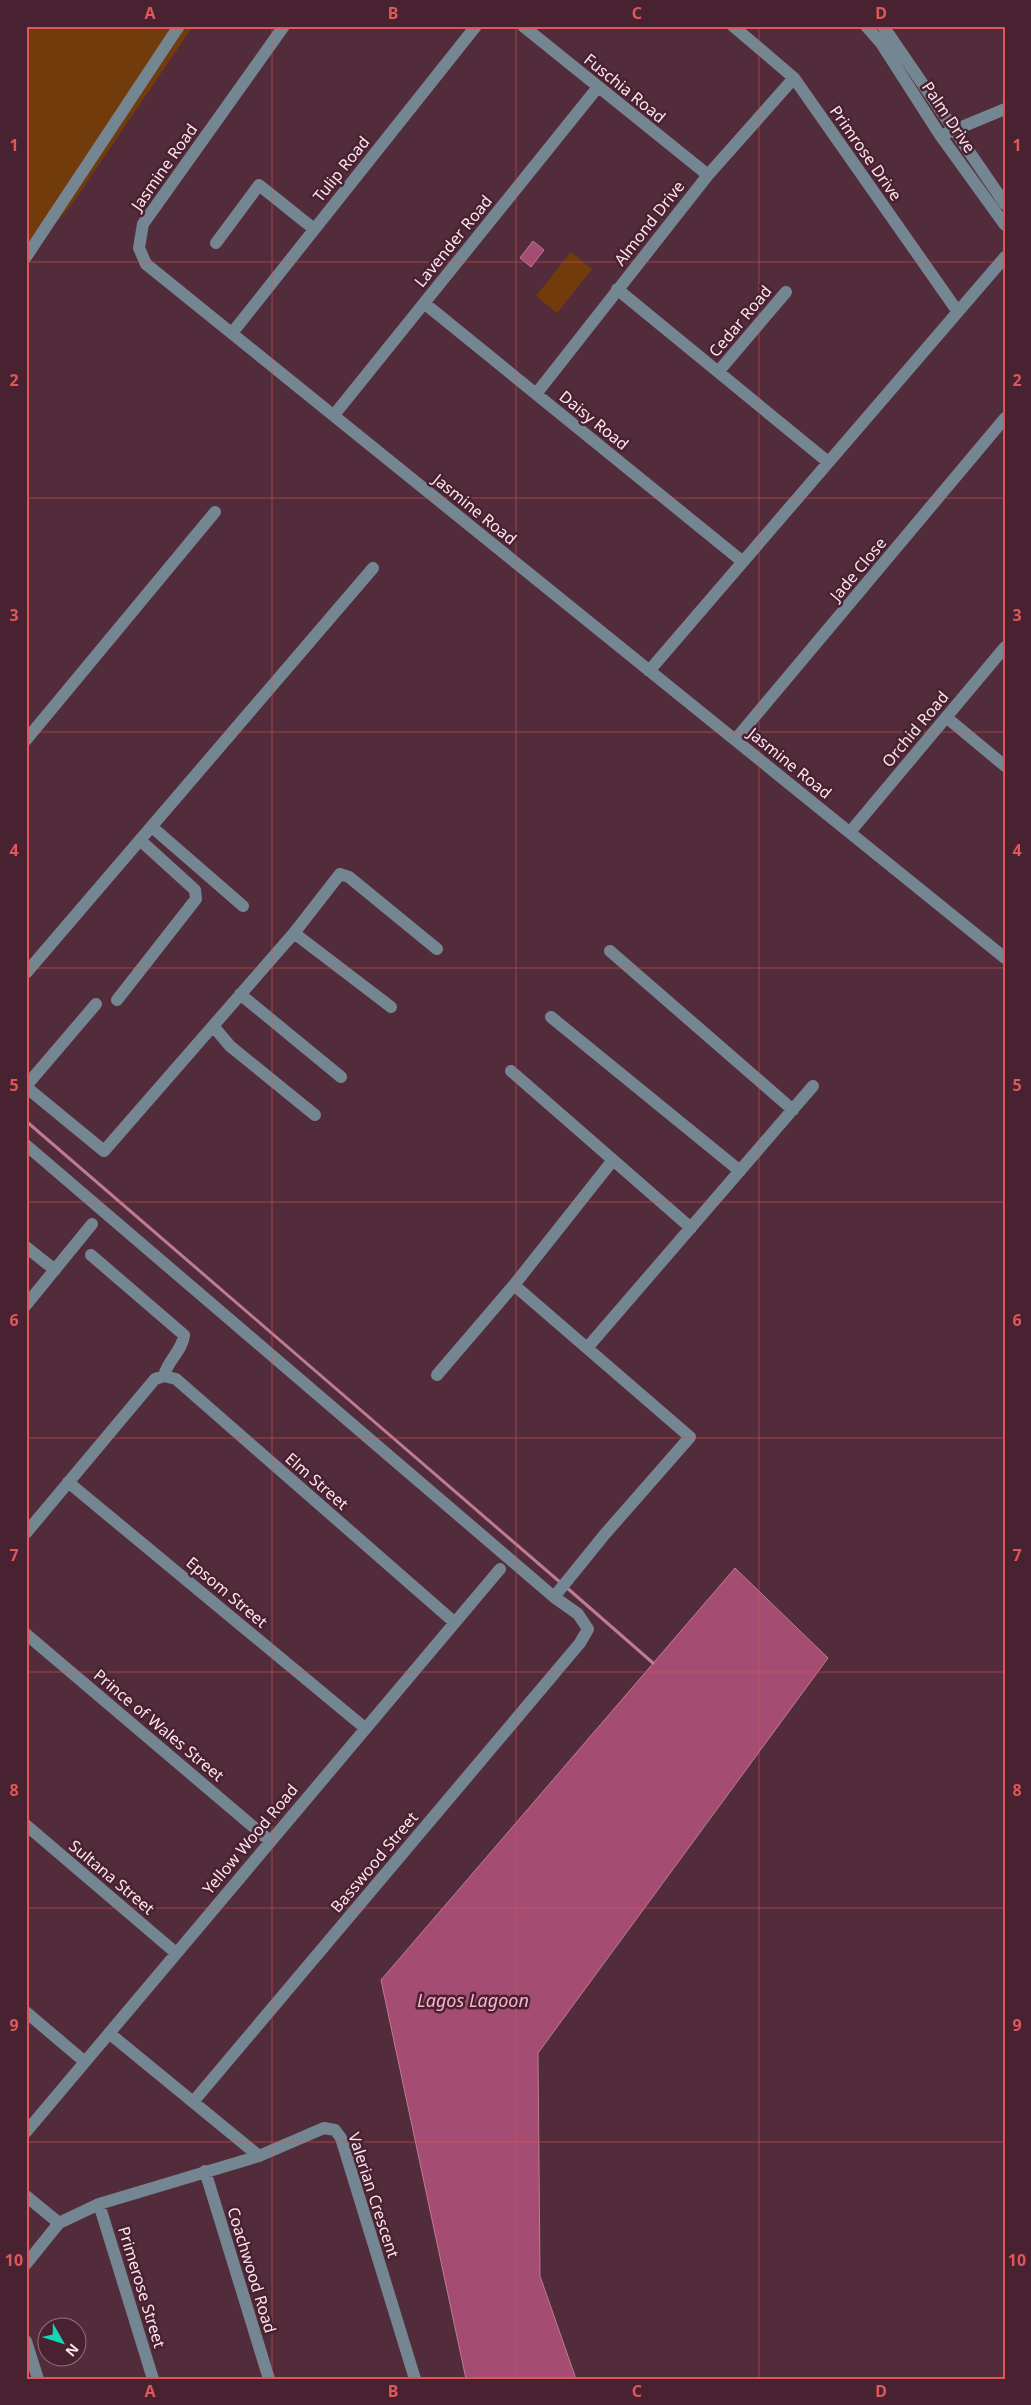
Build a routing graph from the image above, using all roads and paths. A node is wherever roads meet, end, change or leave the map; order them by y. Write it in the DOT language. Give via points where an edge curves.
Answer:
graph roads {
  1 [pos="179,26"];
  2 [pos="284,26"];
  3 [pos="476,26"];
  4 [pos="523,26"];
  5 [pos="732,26"];
  6 [pos="866,26"];
  7 [pos="883,26"];
  8 [pos="794,78"];
  9 [pos="598,87"];
  10 [pos="1005,109"];
  11 [pos="954,130"];
  12 [pos="940,135"];
  13 [pos="708,175"];
  14 [pos="1005,204"];
  15 [pos="1005,225"];
  16 [pos="314,229"];
  17 [pos="216,242"];
  18 [pos="26,257"];
  19 [pos="1005,257"];
  20 [pos="617,289"];
  21 [pos="786,292"];
  22 [pos="424,303"];
  23 [pos="958,312"];
  24 [pos="232,333"];
  25 [pos="718,372"];
  26 [pos="536,394"];
  27 [pos="334,415"];
  28 [pos="1005,418"];
  29 [pos="828,462"];
  30 [pos="215,512"];
  31 [pos="743,562"];
  32 [pos="374,568"];
  33 [pos="1005,647"];
  34 [pos="649,670"];
  35 [pos="946,717"];
  36 [pos="26,740"];
  37 [pos="735,740"];
  38 [pos="1005,766"];
  39 [pos="152,826"];
  40 [pos="850,832"];
  41 [pos="140,840"];
  42 [pos="243,906"];
  43 [pos="294,932"];
  44 [pos="437,949"];
  45 [pos="610,950"];
  46 [pos="1005,958"];
  47 [pos="26,973"];
  48 [pos="240,994"];
  49 [pos="117,1000"];
  50 [pos="96,1004"];
  51 [pos="391,1007"];
  52 [pos="552,1017"];
  53 [pos="213,1026"];
  54 [pos="511,1071"];
  55 [pos="341,1077"];
  56 [pos="813,1086"];
  57 [pos="26,1087"];
  58 [pos="793,1110"];
  59 [pos="315,1115"];
  60 [pos="26,1145"];
  61 [pos="613,1160"];
  62 [pos="740,1171"];
  63 [pos="92,1224"];
  64 [pos="691,1228"];
  65 [pos="26,1247"];
  66 [pos="91,1255"];
  67 [pos="55,1270"];
  68 [pos="514,1285"];
  69 [pos="26,1305"];
  70 [pos="587,1348"];
  71 [pos="437,1375"];
  72 [pos="159,1377"];
  73 [pos="68,1482"];
  74 [pos="26,1533"];
  75 [pos="500,1568"];
  76 [pos="555,1595"];
  77 [pos="454,1622"];
  78 [pos="26,1634"];
  79 [pos="365,1728"];
  80 [pos="26,1825"];
  81 [pos="270,1841"];
  82 [pos="176,1953"];
  83 [pos="26,2012"];
  84 [pos="109,2033"];
  85 [pos="85,2062"];
  86 [pos="193,2102"];
  87 [pos="26,2132"];
  88 [pos="259,2156"];
  89 [pos="206,2171"];
  90 [pos="26,2196"];
  91 [pos="99,2204"];
  92 [pos="59,2223"];
  93 [pos="26,2264"];
  94 [pos="26,2342"];
  95 [pos="38,2379"];
  96 [pos="153,2379"];
  97 [pos="269,2379"];
  98 [pos="415,2379"];
  1 -- 18 [label="street"];
  2 -- 24 [label="street, Jasmine Road" via="143,224 139,248 146,264"];
  3 -- 16 [label="street, Tulip Road"];
  4 -- 9 [label="street, Fuschia Road"];
  5 -- 8 [label="street, Primrose Drive"];
  6 -- 12 [label="street, Palm Drive" via="881,43"];
  7 -- 11 [label="street, Palm Drive"];
  8 -- 13 [label="street, Almond Drive"];
  8 -- 23 [label="street, Primrose Drive"];
  9 -- 13 [label="street, Fuschia Road"];
  9 -- 22 [label="street, Lavender Road"];
  10 -- 11 [label="street"];
  11 -- 12 [label="street"];
  11 -- 14 [label="street, Palm Drive"];
  12 -- 15 [label="street, Palm Drive"];
  13 -- 20 [label="street, Almond Drive"];
  16 -- 17 [label="street" via="260,185"];
  16 -- 24 [label="street, Tulip Road"];
  19 -- 23 [label="street"];
  20 -- 25 [label="street"];
  20 -- 26 [label="street, Almond Drive"];
  21 -- 25 [label="street, Cedar Road"];
  22 -- 26 [label="street, Daisy Road"];
  22 -- 27 [label="street, Lavender Road"];
  23 -- 29 [label="street"];
  24 -- 27 [label="street, Jasmine Road"];
  25 -- 29 [label="street"];
  26 -- 31 [label="street, Daisy Road"];
  27 -- 34 [label="street, Jasmine Road"];
  28 -- 37 [label="street, Jade Close"];
  29 -- 31 [label="street"];
  30 -- 36 [label="street"];
  31 -- 34 [label="street"];
  32 -- 39 [label="street"];
  33 -- 35 [label="street, Orchid Road"];
  34 -- 37 [label="street, Jasmine Road"];
  35 -- 38 [label="street"];
  35 -- 40 [label="street, Orchid Road"];
  37 -- 40 [label="street, Jasmine Road"];
  39 -- 41 [label="street"];
  39 -- 42 [label="street"];
  40 -- 46 [label="street, Jasmine Road"];
  41 -- 47 [label="street"];
  41 -- 49 [label="street" via="196,890 196,899"];
  43 -- 44 [label="street" via="340,874 350,877"];
  43 -- 48 [label="street"];
  43 -- 51 [label="street"];
  45 -- 58 [label="street"];
  48 -- 53 [label="street"];
  48 -- 55 [label="street"];
  50 -- 57 [label="street"];
  52 -- 62 [label="street"];
  53 -- 57 [label="street" via="104,1151"];
  53 -- 59 [label="street" via="230,1046"];
  54 -- 61 [label="street"];
  56 -- 58 [label="street"];
  58 -- 62 [label="street"];
  60 -- 76 [label="street"];
  61 -- 64 [label="street"];
  61 -- 68 [label="street"];
  62 -- 64 [label="street"];
  63 -- 67 [label="street"];
  64 -- 70 [label="street"];
  65 -- 67 [label="street"];
  66 -- 72 [label="street" via="184,1335"];
  67 -- 69 [label="street"];
  68 -- 70 [label="street"];
  68 -- 71 [label="street"];
  70 -- 76 [label="street" via="690,1437"];
  72 -- 73 [label="street"];
  72 -- 77 [label="street, Elm Street" via="176,1380"];
  73 -- 74 [label="street"];
  73 -- 79 [label="street, Epsom Street"];
  75 -- 77 [label="street, Yellow Wood Road"];
  76 -- 86 [label="street, Basswood Street" via="585,1623 588,1629 580,1643"];
  77 -- 79 [label="street, Yellow Wood Road"];
  78 -- 81 [label="street, Prince of Wales Street"];
  79 -- 81 [label="street, Yellow Wood Road"];
  80 -- 82 [label="street, Sultana Street"];
  81 -- 82 [label="street, Yellow Wood Road"];
  82 -- 84 [label="street, Yellow Wood Road"];
  83 -- 85 [label="street"];
  84 -- 85 [label="street, Yellow Wood Road"];
  84 -- 86 [label="street"];
  85 -- 87 [label="street, Yellow Wood Road"];
  86 -- 88 [label="street"];
  88 -- 89 [label="street, Valerian Crescent"];
  88 -- 98 [label="street, Valerian Crescent" via="324,2128 335,2130 341,2138"];
  89 -- 91 [label="street, Valerian Crescent"];
  89 -- 97 [label="street, Coachwood Road"];
  90 -- 92 [label="street"];
  91 -- 92 [label="street, Valerian Crescent"];
  91 -- 96 [label="street, Primerose Street"];
  92 -- 93 [label="street"];
  94 -- 95 [label="street"];
}
